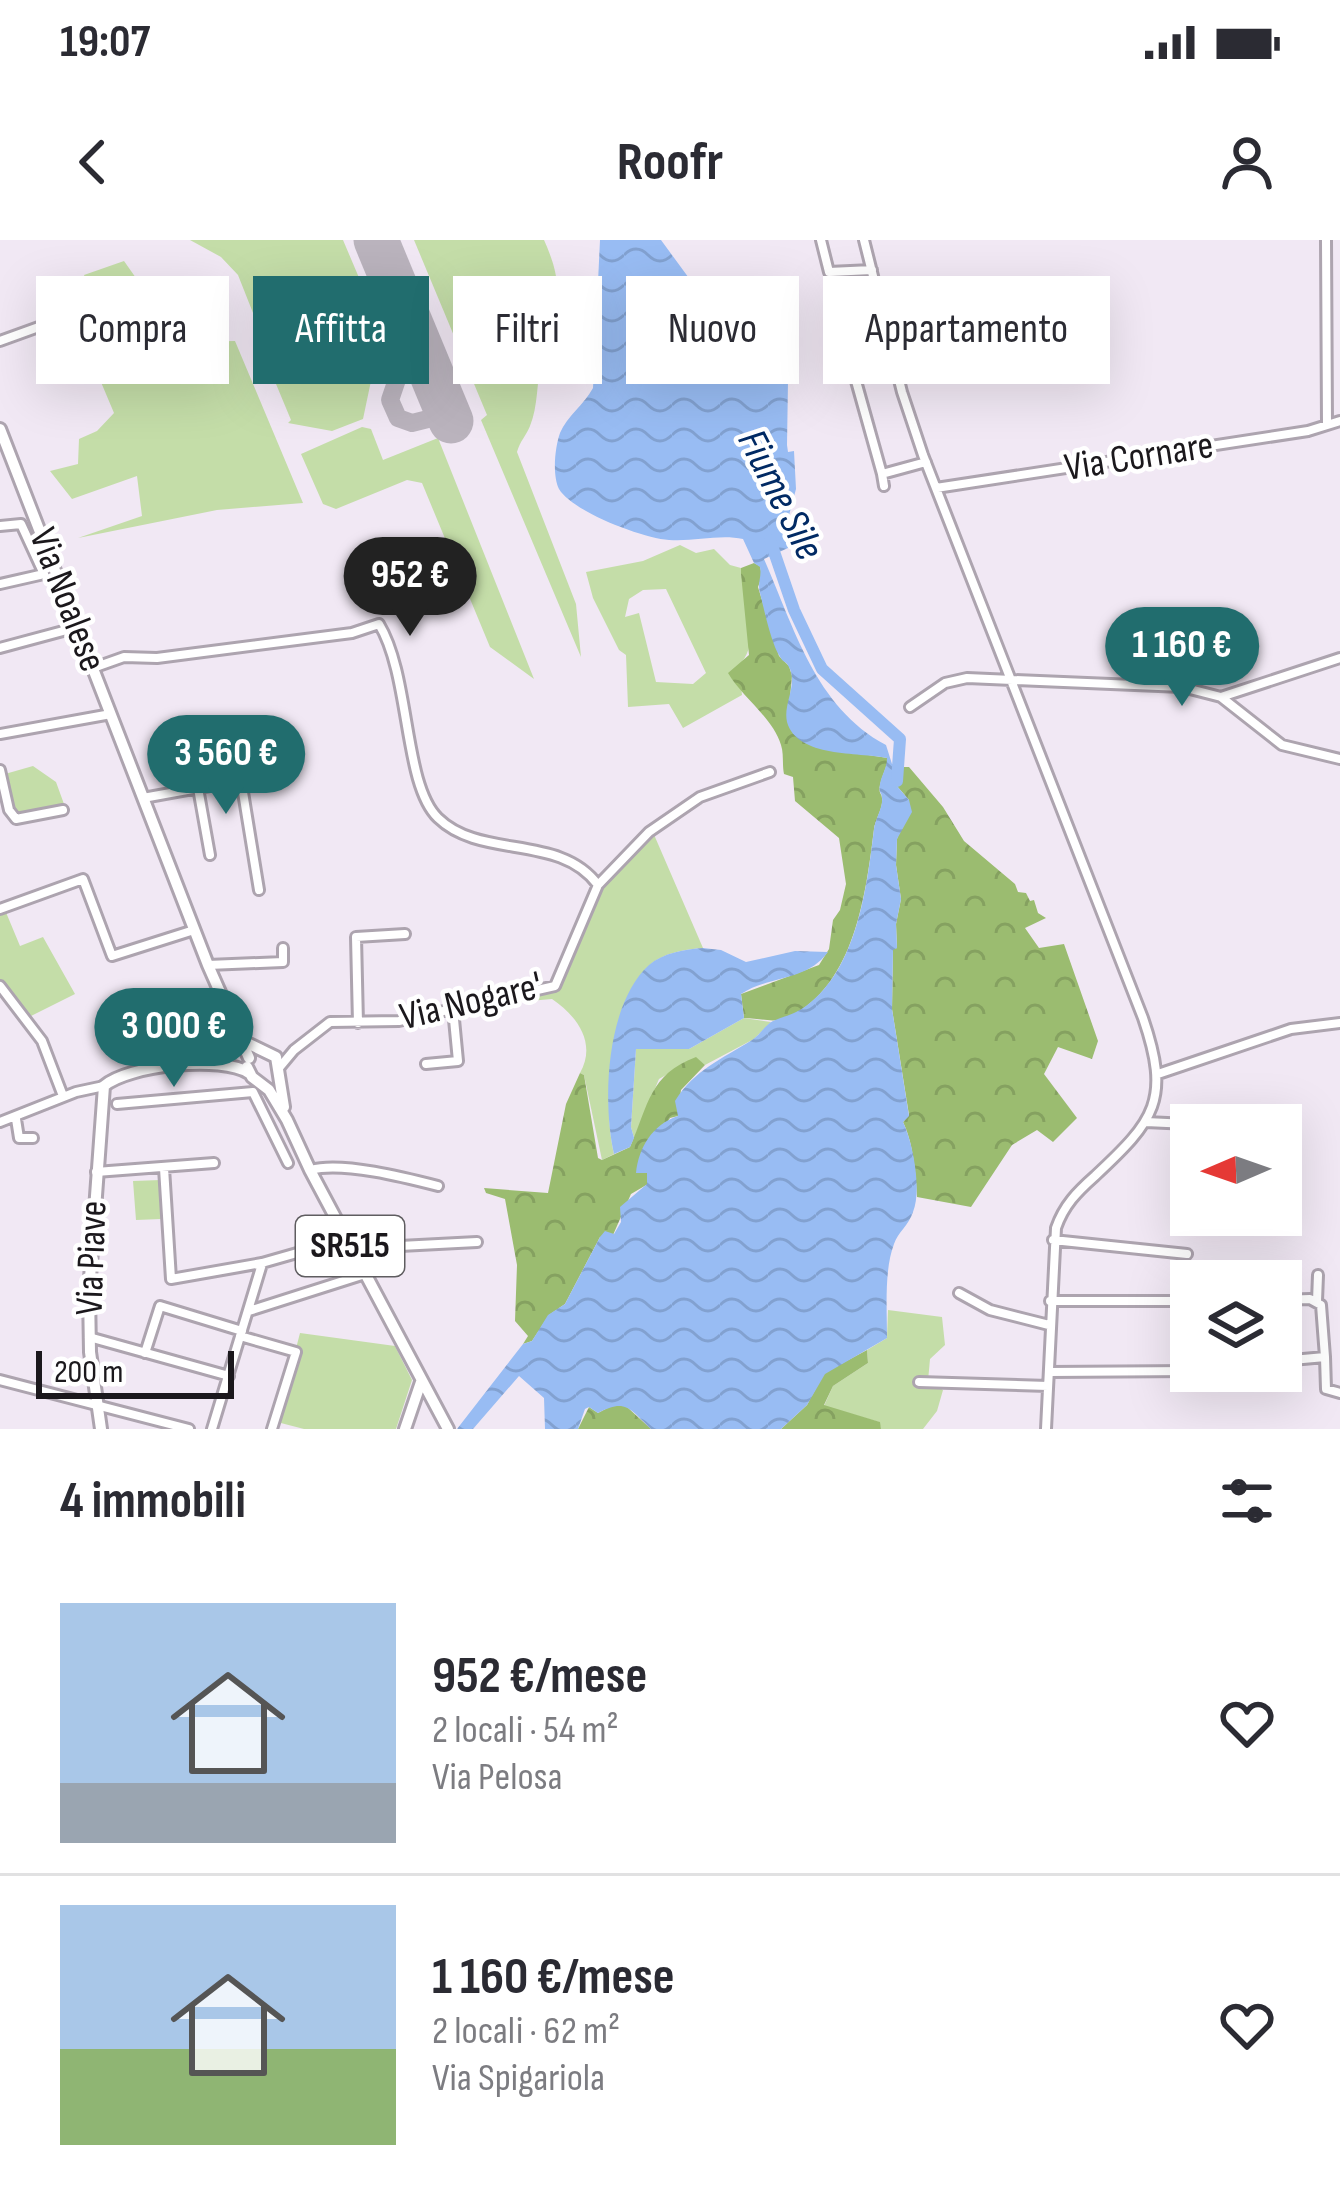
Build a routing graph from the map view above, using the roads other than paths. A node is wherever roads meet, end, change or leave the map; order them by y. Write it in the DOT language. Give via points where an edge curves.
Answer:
graph roads {
  1 [pos="821,240"];
  2 [pos="864,240"];
  3 [pos="1326,240"];
  4 [pos="872,270"];
  5 [pos="36,327"];
  6 [pos="0,340"];
  7 [pos="857,384"];
  8 [pos="1340,421"];
  9 [pos="1328,425"];
  10 [pos="1,433"];
  11 [pos="926,462"];
  12 [pos="882,474"];
  13 [pos="884,485"];
  14 [pos="936,488"];
  15 [pos="0,526"];
  16 [pos="50,573"];
  17 [pos="0,584"];
  18 [pos="78,627"];
  19 [pos="0,648"];
  20 [pos="1340,658"];
  21 [pos="93,668"];
  22 [pos="1010,678"];
  23 [pos="1221,697"];
  24 [pos="910,707"];
  25 [pos="111,714"];
  26 [pos="0,734"];
  27 [pos="167,759"];
  28 [pos="1340,759"];
  29 [pos="0,770"];
  30 [pos="770,772"];
  31 [pos="198,788"];
  32 [pos="175,792"];
  33 [pos="143,798"];
  34 [pos="63,810"];
  35 [pos="5,811"];
  36 [pos="211,855"];
  37 [pos="598,885"];
  38 [pos="259,890"];
  39 [pos="0,908"];
  40 [pos="194,930"];
  41 [pos="405,934"];
  42 [pos="283,948"];
  43 [pos="208,965"];
  44 [pos="0,986"];
  45 [pos="452,1009"];
  46 [pos="358,1023"];
  47 [pos="1340,1023"];
  48 [pos="294,1049"];
  49 [pos="266,1051"];
  50 [pos="241,1054"];
  51 [pos="426,1064"];
  52 [pos="278,1070"];
  53 [pos="1159,1074"];
  54 [pos="254,1082"];
  55 [pos="104,1086"];
  56 [pos="63,1096"];
  57 [pos="117,1104"];
  58 [pos="16,1119"];
  59 [pos="287,1120"];
  60 [pos="0,1122"];
  61 [pos="1146,1122"];
  62 [pos="1170,1123"];
  63 [pos="33,1138"];
  64 [pos="288,1162"];
  65 [pos="214,1163"];
  66 [pos="164,1168"];
  67 [pos="310,1170"];
  68 [pos="95,1172"];
  69 [pos="438,1186"];
  70 [pos="346,1239"];
  71 [pos="1053,1240"];
  72 [pos="477,1241"];
  73 [pos="1187,1254"];
  74 [pos="262,1263"];
  75 [pos="362,1268"];
  76 [pos="1318,1275"];
  77 [pos="959,1293"];
  78 [pos="1302,1300"];
  79 [pos="1317,1300"];
  80 [pos="1050,1301"];
  81 [pos="1170,1301"];
  82 [pos="248,1312"];
  83 [pos="1049,1325"];
  84 [pos="241,1334"];
  85 [pos="89,1337"];
  86 [pos="146,1353"];
  87 [pos="1324,1357"];
  88 [pos="1302,1359"];
  89 [pos="1170,1371"];
  90 [pos="1048,1372"];
  91 [pos="229,1376"];
  92 [pos="421,1377"];
  93 [pos="0,1380"];
  94 [pos="919,1382"];
  95 [pos="1048,1385"];
  96 [pos="1340,1393"];
  97 [pos="95,1403"];
  98 [pos="100,1429"];
  99 [pos="189,1429"];
  100 [pos="212,1429"];
  101 [pos="272,1429"];
  102 [pos="405,1429"];
  103 [pos="448,1429"];
  104 [pos="1046,1429"];
  1 -- 4 [label="street" via="829,272"];
  2 -- 4 [label="street"];
  3 -- 9 [label="street"];
  4 -- 11 [label="street"];
  5 -- 6 [label="street"];
  7 -- 12 [label="street"];
  8 -- 9 [label="street, Via Cornare"];
  9 -- 14 [label="street, Via Cornare"];
  10 -- 16 [label="main road, Via Noalese"];
  11 -- 12 [label="street"];
  11 -- 14 [label="street"];
  12 -- 13 [label="street"];
  14 -- 22 [label="street"];
  15 -- 16 [label="street" via="21,524"];
  16 -- 17 [label="street"];
  16 -- 18 [label="main road, Via Noalese"];
  18 -- 19 [label="street"];
  18 -- 21 [label="main road, Via Noalese"];
  20 -- 23 [label="street"];
  21 -- 25 [label="main road, Via Noalese"];
  21 -- 37 [label="street" via="379,624 399,671 422,793 438,818 464,833 567,860"];
  22 -- 23 [label="street" via="1173,686"];
  22 -- 24 [label="street" via="945,683"];
  22 -- 53 [label="street"];
  23 -- 28 [label="street" via="1282,745"];
  25 -- 26 [label="street"];
  25 -- 33 [label="main road, Via Noalese"];
  27 -- 32 [label="street"];
  29 -- 35 [label="street"];
  30 -- 37 [label="street, Via Nogare'" via="660,821"];
  31 -- 32 [label="street"];
  31 -- 36 [label="street"];
  31 -- 38 [label="street" via="244,779"];
  32 -- 33 [label="street"];
  33 -- 40 [label="main road, Via Noalese"];
  34 -- 35 [label="street" via="22,821"];
  37 -- 45 [label="street, Via Nogare'" via="555,986"];
  39 -- 40 [label="street" via="83,879 110,955"];
  40 -- 43 [label="main road, Via Noalese"];
  41 -- 46 [label="street" via="356,937"];
  42 -- 43 [label="street" via="283,962"];
  43 -- 50 [label="main road, Via Noalese"];
  44 -- 56 [label="street" via="42,1041"];
  45 -- 46 [label="street, Via Nogare'"];
  45 -- 51 [label="street" via="458,1061"];
  46 -- 48 [label="street, Via Nogare'" via="325,1024"];
  47 -- 53 [label="street" via="1291,1029"];
  48 -- 49 [label="street, Via Nogare'"];
  48 -- 52 [label="street, Via Nogare'"];
  49 -- 50 [label="main road"];
  49 -- 50 [label="main road"];
  49 -- 52 [label="main road"];
  50 -- 54 [label="main road"];
  50 -- 54 [label="main road"];
  50 -- 55 [label="main road"];
  52 -- 54 [label="main road"];
  52 -- 59 [label="main road"];
  53 -- 61 [label="street"];
  54 -- 57 [label="street"];
  54 -- 59 [label="main road, SR515"];
  54 -- 64 [label="street"];
  55 -- 56 [label="street"];
  55 -- 68 [label="main road, Via Piave"];
  56 -- 58 [label="street"];
  58 -- 60 [label="street"];
  58 -- 63 [label="street" via="19,1138"];
  59 -- 67 [label="main road, SR515"];
  61 -- 62 [label="street"];
  61 -- 71 [label="street" via="1070,1198"];
  65 -- 66 [label="street"];
  66 -- 68 [label="street"];
  66 -- 74 [label="street" via="171,1279"];
  67 -- 69 [label="street" via="383,1172"];
  67 -- 70 [label="main road, SR515"];
  68 -- 85 [label="main road, Via Piave"];
  70 -- 74 [label="street"];
  70 -- 75 [label="main road, SR515"];
  71 -- 73 [label="street"];
  71 -- 80 [label="street"];
  72 -- 75 [label="street" via="400,1246"];
  74 -- 82 [label="street"];
  75 -- 82 [label="street"];
  75 -- 92 [label="main road, SR515"];
  76 -- 79 [label="street"];
  77 -- 83 [label="street"];
  78 -- 79 [label="street"];
  79 -- 87 [label="street"];
  80 -- 81 [label="street"];
  80 -- 83 [label="street"];
  82 -- 84 [label="street"];
  83 -- 90 [label="street"];
  84 -- 86 [label="street" via="160,1306"];
  84 -- 91 [label="street"];
  84 -- 101 [label="street" via="296,1352"];
  85 -- 86 [label="street"];
  85 -- 97 [label="main road, Via Piave"];
  86 -- 91 [label="street"];
  87 -- 88 [label="street"];
  87 -- 96 [label="street" via="1326,1389"];
  89 -- 90 [label="street"];
  90 -- 95 [label="street"];
  91 -- 100 [label="street"];
  92 -- 102 [label="main road"];
  92 -- 103 [label="main road, SR515"];
  93 -- 97 [label="street"];
  94 -- 95 [label="street"];
  95 -- 104 [label="street"];
  97 -- 98 [label="main road, Via Piave"];
  97 -- 99 [label="street"];
}
